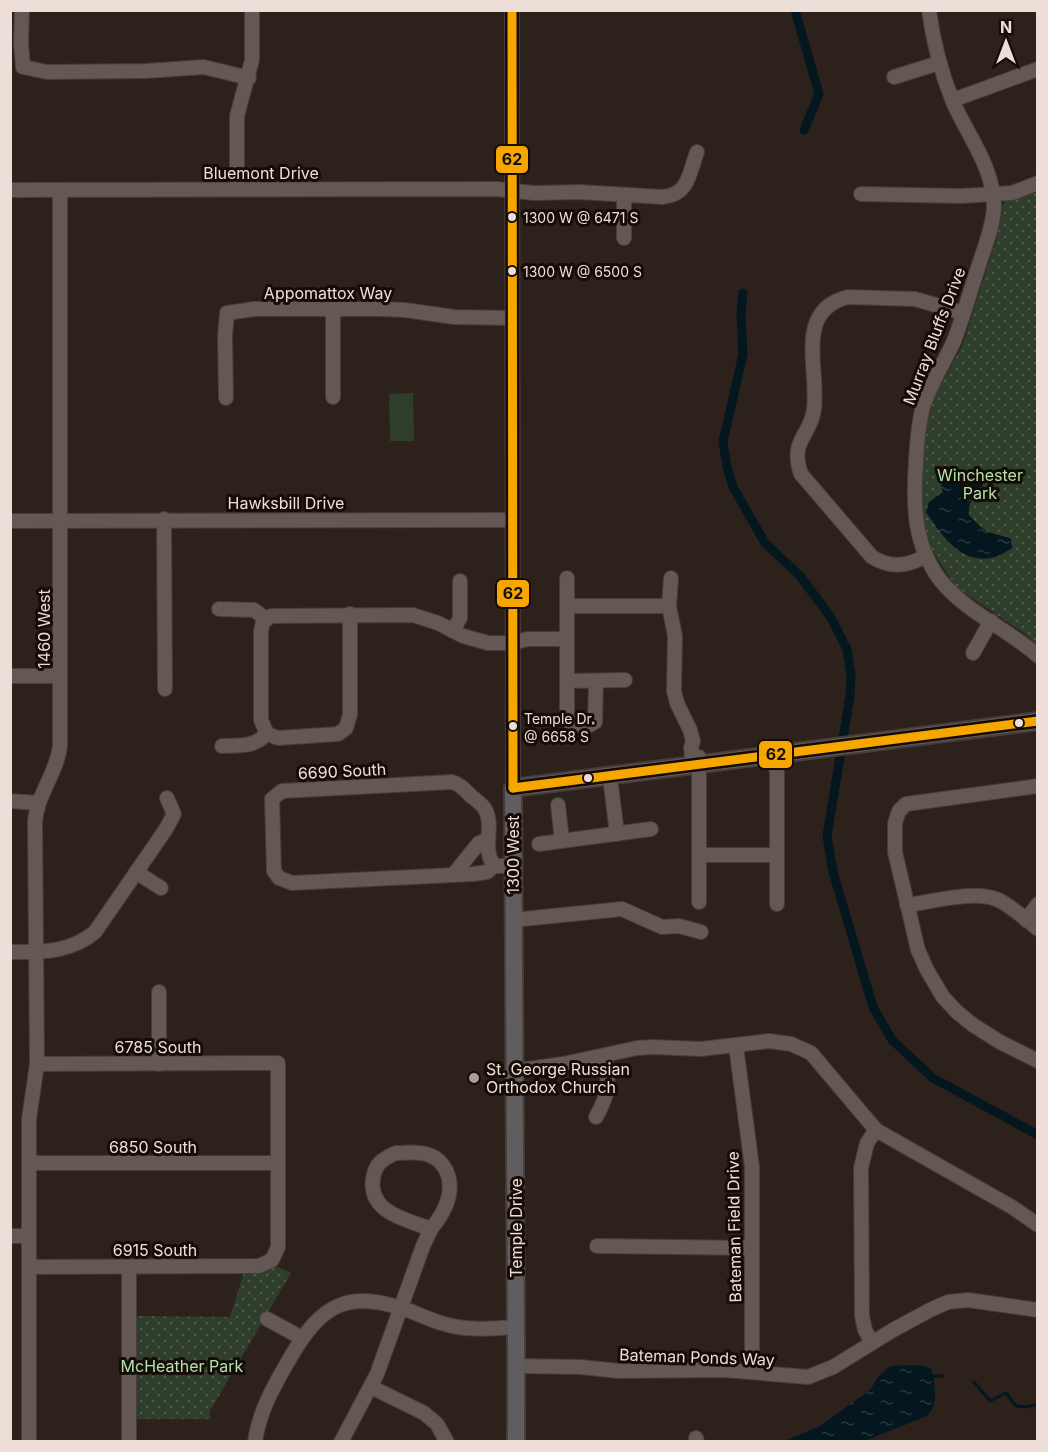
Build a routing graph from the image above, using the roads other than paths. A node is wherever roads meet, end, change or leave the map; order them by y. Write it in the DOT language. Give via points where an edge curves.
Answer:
graph roads {
  1 [pos="22,10"];
  2 [pos="252,10"];
  3 [pos="513,10"];
  4 [pos="929,10"];
  5 [pos="939,63"];
  6 [pos="1038,69"];
  7 [pos="894,77"];
  8 [pos="249,78"];
  9 [pos="953,100"];
  10 [pos="697,152"];
  11 [pos="1038,183"];
  12 [pos="237,189"];
  13 [pos="10,190"];
  14 [pos="60,190"];
  15 [pos="512,191"];
  16 [pos="861,194"];
  17 [pos="992,194"];
  18 [pos="624,196"];
  19 [pos="624,238"];
  20 [pos="333,309"];
  21 [pos="963,313"];
  22 [pos="512,318"];
  23 [pos="333,397"];
  24 [pos="226,398"];
  25 [pos="164,519"];
  26 [pos="60,520"];
  27 [pos="512,520"];
  28 [pos="10,521"];
  29 [pos="926,556"];
  30 [pos="567,578"];
  31 [pos="671,578"];
  32 [pos="460,581"];
  33 [pos="568,606"];
  34 [pos="669,606"];
  35 [pos="219,609"];
  36 [pos="350,614"];
  37 [pos="266,619"];
  38 [pos="991,621"];
  39 [pos="453,631"];
  40 [pos="513,643"];
  41 [pos="567,643"];
  42 [pos="973,653"];
  43 [pos="1038,656"];
  44 [pos="10,676"];
  45 [pos="60,676"];
  46 [pos="567,681"];
  47 [pos="596,681"];
  48 [pos="626,681"];
  49 [pos="165,689"];
  50 [pos="1038,722"];
  51 [pos="267,734"];
  52 [pos="222,746"];
  53 [pos="774,754"];
  54 [pos="698,764"];
  55 [pos="610,777"];
  56 [pos="1038,786"];
  57 [pos="513,788"];
  58 [pos="167,798"];
  59 [pos="10,801"];
  60 [pos="38,803"];
  61 [pos="558,805"];
  62 [pos="651,829"];
  63 [pos="617,834"];
  64 [pos="487,840"];
  65 [pos="562,841"];
  66 [pos="539,844"];
  67 [pos="699,855"];
  68 [pos="777,855"];
  69 [pos="494,866"];
  70 [pos="513,866"];
  71 [pos="136,872"];
  72 [pos="453,875"];
  73 [pos="161,888"];
  74 [pos="699,902"];
  75 [pos="777,904"];
  76 [pos="1038,904"];
  77 [pos="907,905"];
  78 [pos="513,920"];
  79 [pos="1026,920"];
  80 [pos="1038,929"];
  81 [pos="701,932"];
  82 [pos="10,952"];
  83 [pos="36,952"];
  84 [pos="159,992"];
  85 [pos="513,1015"];
  86 [pos="736,1046"];
  87 [pos="605,1056"];
  88 [pos="1038,1060"];
  89 [pos="37,1064"];
  90 [pos="159,1064"];
  91 [pos="514,1071"];
  92 [pos="596,1117"];
  93 [pos="876,1130"];
  94 [pos="29,1163"];
  95 [pos="278,1163"];
  96 [pos="1038,1225"];
  97 [pos="431,1229"];
  98 [pos="10,1236"];
  99 [pos="29,1236"];
  100 [pos="597,1246"];
  101 [pos="751,1248"];
  102 [pos="30,1267"];
  103 [pos="129,1267"];
  104 [pos="401,1308"];
  105 [pos="1038,1310"];
  106 [pos="267,1319"];
  107 [pos="516,1327"];
  108 [pos="302,1338"];
  109 [pos="872,1342"];
  110 [pos="516,1366"];
  111 [pos="752,1372"];
  112 [pos="371,1387"];
  113 [pos="29,1442"];
  114 [pos="129,1442"];
  115 [pos="255,1442"];
  116 [pos="341,1442"];
  117 [pos="447,1442"];
  118 [pos="516,1442"];
  1 -- 8 [label="street" via="23,68 58,72 204,68"];
  2 -- 8 [label="street"];
  3 -- 15 [label="street, 1300 West"];
  4 -- 5 [label="street, Murray Bluffs Drive"];
  5 -- 7 [label="street"];
  5 -- 9 [label="street, Murray Bluffs Drive"];
  6 -- 9 [label="street"];
  8 -- 12 [label="street" via="237,116"];
  9 -- 17 [label="street, Murray Bluffs Drive" via="988,172"];
  10 -- 18 [label="street, Bluemont Drive" via="680,193 663,197"];
  11 -- 17 [label="street" via="1012,193"];
  12 -- 14 [label="street, Bluemont Drive"];
  12 -- 15 [label="street, Bluemont Drive"];
  13 -- 14 [label="street, Bluemont Drive"];
  14 -- 26 [label="street, 1460 West"];
  15 -- 18 [label="street, Bluemont Drive"];
  15 -- 22 [label="street, 1300 West"];
  16 -- 17 [label="street"];
  17 -- 21 [label="street, Murray Bluffs Drive" via="992,224"];
  18 -- 19 [label="street"];
  20 -- 22 [label="street, Appomattox Way"];
  20 -- 23 [label="street"];
  20 -- 24 [label="street, Appomattox Way" via="227,313"];
  21 -- 29 [label="street, Murray Bluffs Drive" via="920,422 914,510"];
  21 -- 29 [label="street" via="908,299 848,297 829,304 813,330 814,410 798,449 801,474 872,558 899,566"];
  22 -- 27 [label="street, 1300 West"];
  25 -- 26 [label="street, Hawksbill Drive"];
  25 -- 27 [label="street, Hawksbill Drive"];
  25 -- 49 [label="street"];
  26 -- 28 [label="street, Hawksbill Drive"];
  26 -- 45 [label="street, 1460 West"];
  27 -- 40 [label="street, 1300 West"];
  29 -- 38 [label="street, Murray Bluffs Drive" via="948,589"];
  30 -- 33 [label="street"];
  31 -- 34 [label="street"];
  32 -- 39 [label="street" via="460,618"];
  33 -- 34 [label="street"];
  33 -- 41 [label="street"];
  34 -- 54 [label="street" via="675,636 674,691 690,730 692,753"];
  35 -- 37 [label="street" via="254,610"];
  36 -- 37 [label="street"];
  36 -- 39 [label="street" via="413,615"];
  36 -- 51 [label="street" via="350,716 346,728 338,734 316,736 278,738"];
  37 -- 51 [label="street" via="261,632 261,720"];
  38 -- 42 [label="street"];
  38 -- 43 [label="street, Murray Bluffs Drive"];
  39 -- 40 [label="street" via="488,643"];
  40 -- 41 [label="street" via="527,639"];
  40 -- 57 [label="street, 1300 West"];
  41 -- 46 [label="street"];
  44 -- 45 [label="street"];
  45 -- 60 [label="street, 1460 West" via="59,754"];
  46 -- 47 [label="street"];
  46 -- 47 [label="street" via="567,716 574,726 595,722"];
  47 -- 48 [label="street"];
  50 -- 53 [label="main road"];
  51 -- 52 [label="street" via="251,745"];
  53 -- 54 [label="main road"];
  53 -- 68 [label="street"];
  54 -- 55 [label="main road"];
  54 -- 67 [label="street"];
  55 -- 57 [label="main road"];
  55 -- 63 [label="street"];
  56 -- 77 [label="street" via="906,804 897,817 893,837"];
  57 -- 70 [label="main road, 1300 West"];
  58 -- 71 [label="street" via="174,814"];
  59 -- 60 [label="street"];
  60 -- 83 [label="street, 1460 West"];
  61 -- 65 [label="street"];
  62 -- 63 [label="street"];
  63 -- 65 [label="street"];
  64 -- 69 [label="street, 6690 South"];
  64 -- 72 [label="street" via="479,843"];
  64 -- 72 [label="street, 6690 South" via="488,815 484,807 452,782 282,791 272,799 274,871 279,878 292,883"];
  65 -- 66 [label="street"];
  67 -- 68 [label="street"];
  67 -- 74 [label="street"];
  68 -- 75 [label="street"];
  69 -- 70 [label="street, 6690 South"];
  69 -- 72 [label="street, 6690 South" via="487,872"];
  70 -- 78 [label="main road, 1300 West"];
  71 -- 73 [label="street"];
  71 -- 83 [label="street" via="95,932 85,940 62,949"];
  76 -- 79 [label="street"];
  77 -- 79 [label="street" via="988,897"];
  77 -- 88 [label="street" via="922,961 943,997 985,1034"];
  78 -- 81 [label="street" via="622,909 663,927 679,926"];
  78 -- 85 [label="main road, 1300 West"];
  79 -- 80 [label="street"];
  82 -- 83 [label="street"];
  83 -- 89 [label="street, 1460 West"];
  84 -- 90 [label="street"];
  85 -- 91 [label="main road, Temple Drive"];
  86 -- 87 [label="street" via="652,1047"];
  86 -- 93 [label="street" via="779,1041 811,1053"];
  86 -- 101 [label="street, Bateman Field Drive" via="752,1167"];
  87 -- 91 [label="street"];
  87 -- 92 [label="street" via="607,1093"];
  89 -- 90 [label="street, 6785 South"];
  89 -- 94 [label="street, 1460 West" via="30,1100"];
  90 -- 95 [label="street, 6785 South" via="278,1063"];
  91 -- 107 [label="main road, Temple Drive"];
  93 -- 96 [label="street"];
  93 -- 109 [label="street" via="867,1143 861,1168 862,1316"];
  94 -- 95 [label="street, 6850 South"];
  94 -- 99 [label="street, 1460 West"];
  95 -- 103 [label="street, 6915 South" via="278,1247 266,1264"];
  97 -- 97 [label="street" via="448,1203 449,1177 442,1164 419,1153 396,1154 382,1160 372,1184 382,1208"];
  97 -- 104 [label="street"];
  98 -- 99 [label="street"];
  99 -- 102 [label="street, 1460 West"];
  100 -- 101 [label="street"];
  101 -- 111 [label="street, Bateman Field Drive"];
  102 -- 103 [label="street, 6915 South"];
  102 -- 113 [label="street, 1460 West"];
  103 -- 114 [label="street"];
  104 -- 107 [label="street" via="458,1328"];
  104 -- 108 [label="street" via="370,1301 340,1305 320,1316"];
  104 -- 112 [label="street"];
  105 -- 109 [label="street, Bateman Ponds Way" via="968,1300 948,1302"];
  106 -- 108 [label="street"];
  107 -- 110 [label="main road, Temple Drive"];
  108 -- 115 [label="street" via="267,1399"];
  109 -- 111 [label="street, Bateman Ponds Way" via="814,1375 791,1377"];
  110 -- 111 [label="street, Bateman Ponds Way"];
  110 -- 118 [label="main road, Temple Drive"];
  112 -- 116 [label="street"];
  112 -- 117 [label="street" via="424,1413 437,1424"];
}
